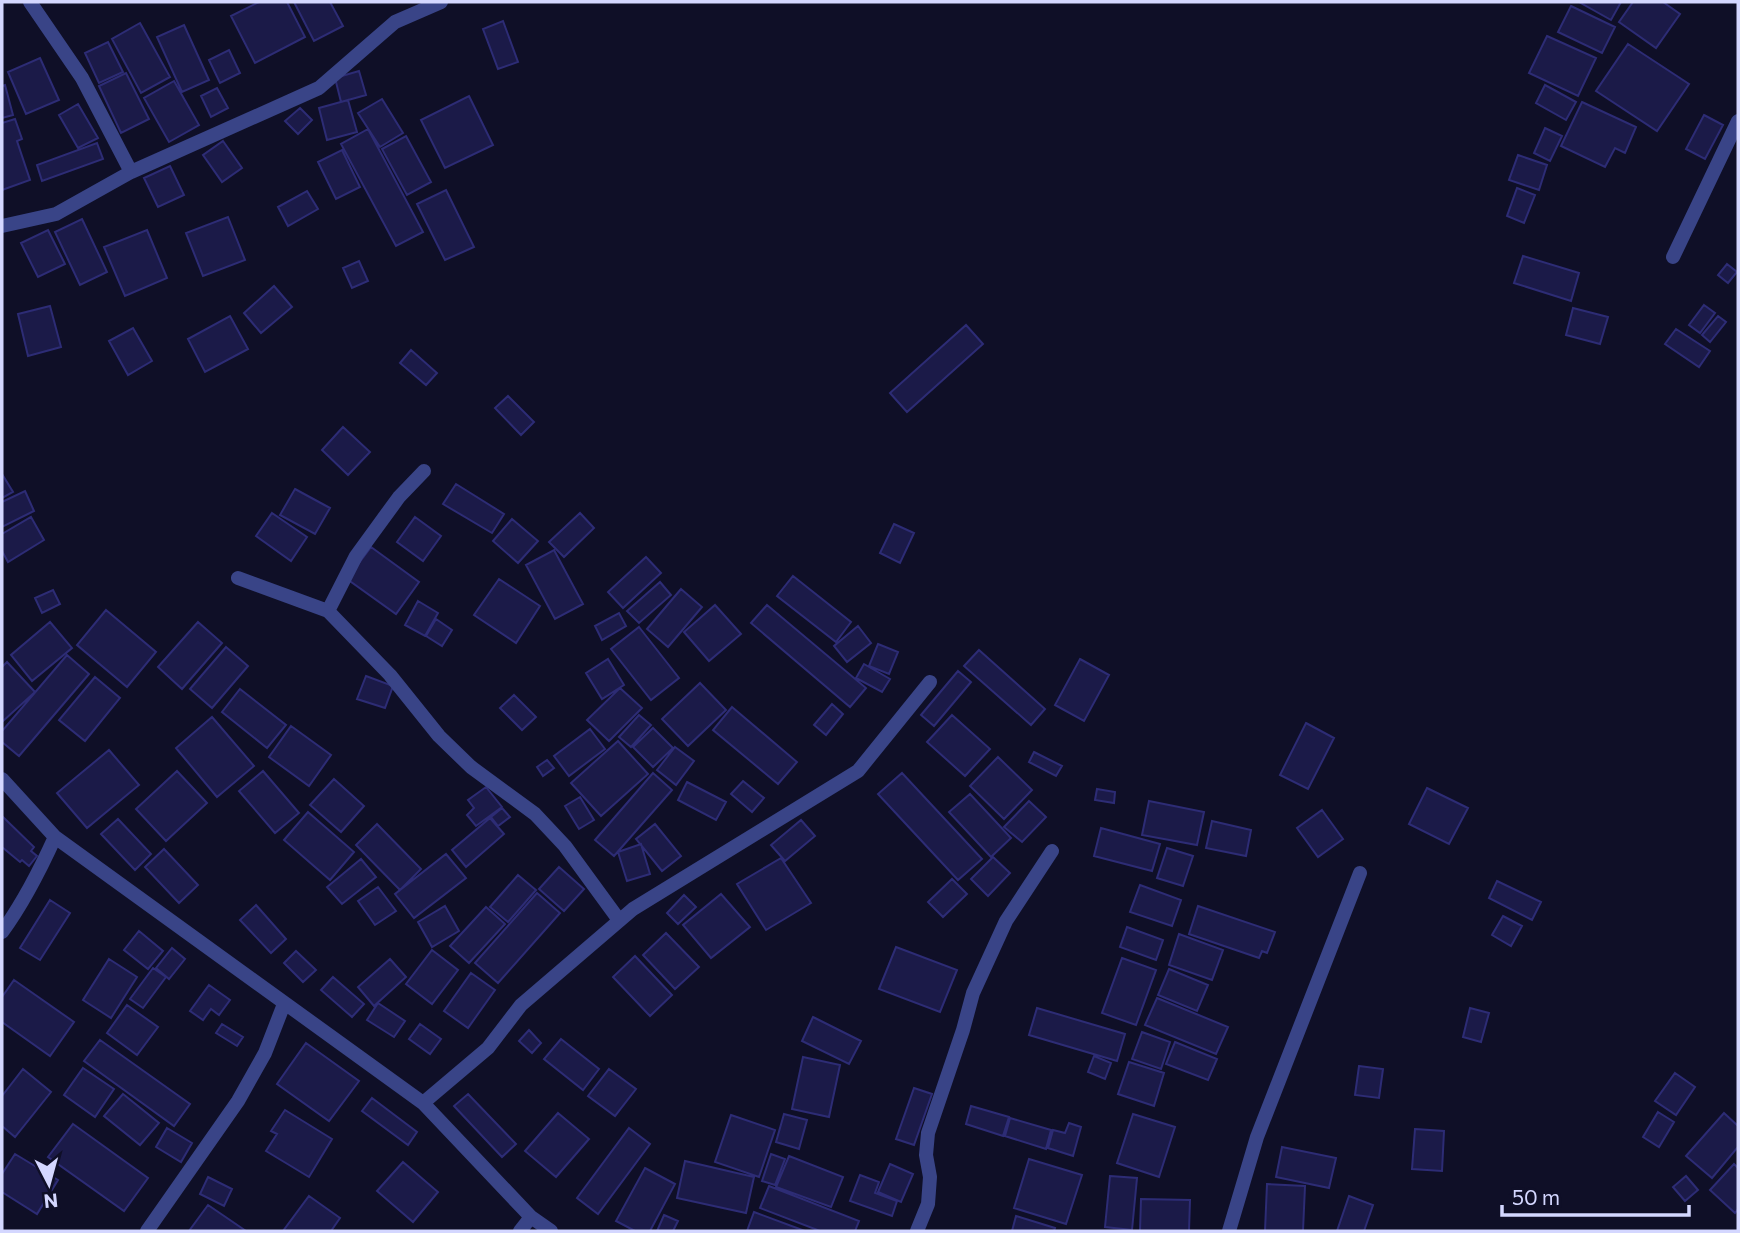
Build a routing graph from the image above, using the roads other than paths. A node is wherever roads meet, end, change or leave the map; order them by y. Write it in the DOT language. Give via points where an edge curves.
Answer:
graph roads {
  1 [pos="30,2"];
  2 [pos="441,2"];
  3 [pos="1738,121"];
  4 [pos="131,172"];
  5 [pos="2,226"];
  6 [pos="1674,257"];
  7 [pos="424,471"];
  8 [pos="238,578"];
  9 [pos="328,611"];
  10 [pos="930,682"];
  11 [pos="2,779"];
  12 [pos="55,836"];
  13 [pos="1052,851"];
  14 [pos="1360,873"];
  15 [pos="619,920"];
  16 [pos="2,932"];
  17 [pos="284,1004"];
  18 [pos="423,1103"];
  19 [pos="531,1217"];
  20 [pos="147,1231"];
  21 [pos="520,1231"];
  22 [pos="551,1231"];
  23 [pos="918,1231"];
  24 [pos="1229,1231"];
  1 -- 4 [label="street" via="82,78"];
  2 -- 4 [label="street" via="395,22 319,88"];
  3 -- 6 [label="street"];
  4 -- 5 [label="street" via="56,214"];
  7 -- 9 [label="street" via="356,556"];
  8 -- 9 [label="street"];
  9 -- 15 [label="street" via="439,736 471,767 534,814 565,846"];
  10 -- 15 [label="street" via="859,771"];
  11 -- 12 [label="street"];
  12 -- 16 [label="street" via="37,877"];
  12 -- 17 [label="street"];
  13 -- 23 [label="street" via="1006,921 973,993 928,1133 928,1204"];
  14 -- 24 [label="street" via="1257,1137"];
  15 -- 18 [label="street" via="521,1005 488,1048"];
  17 -- 18 [label="street"];
  17 -- 20 [label="street" via="265,1053 238,1101"];
  18 -- 19 [label="street"];
  19 -- 21 [label="street"];
  19 -- 22 [label="street"];
}
